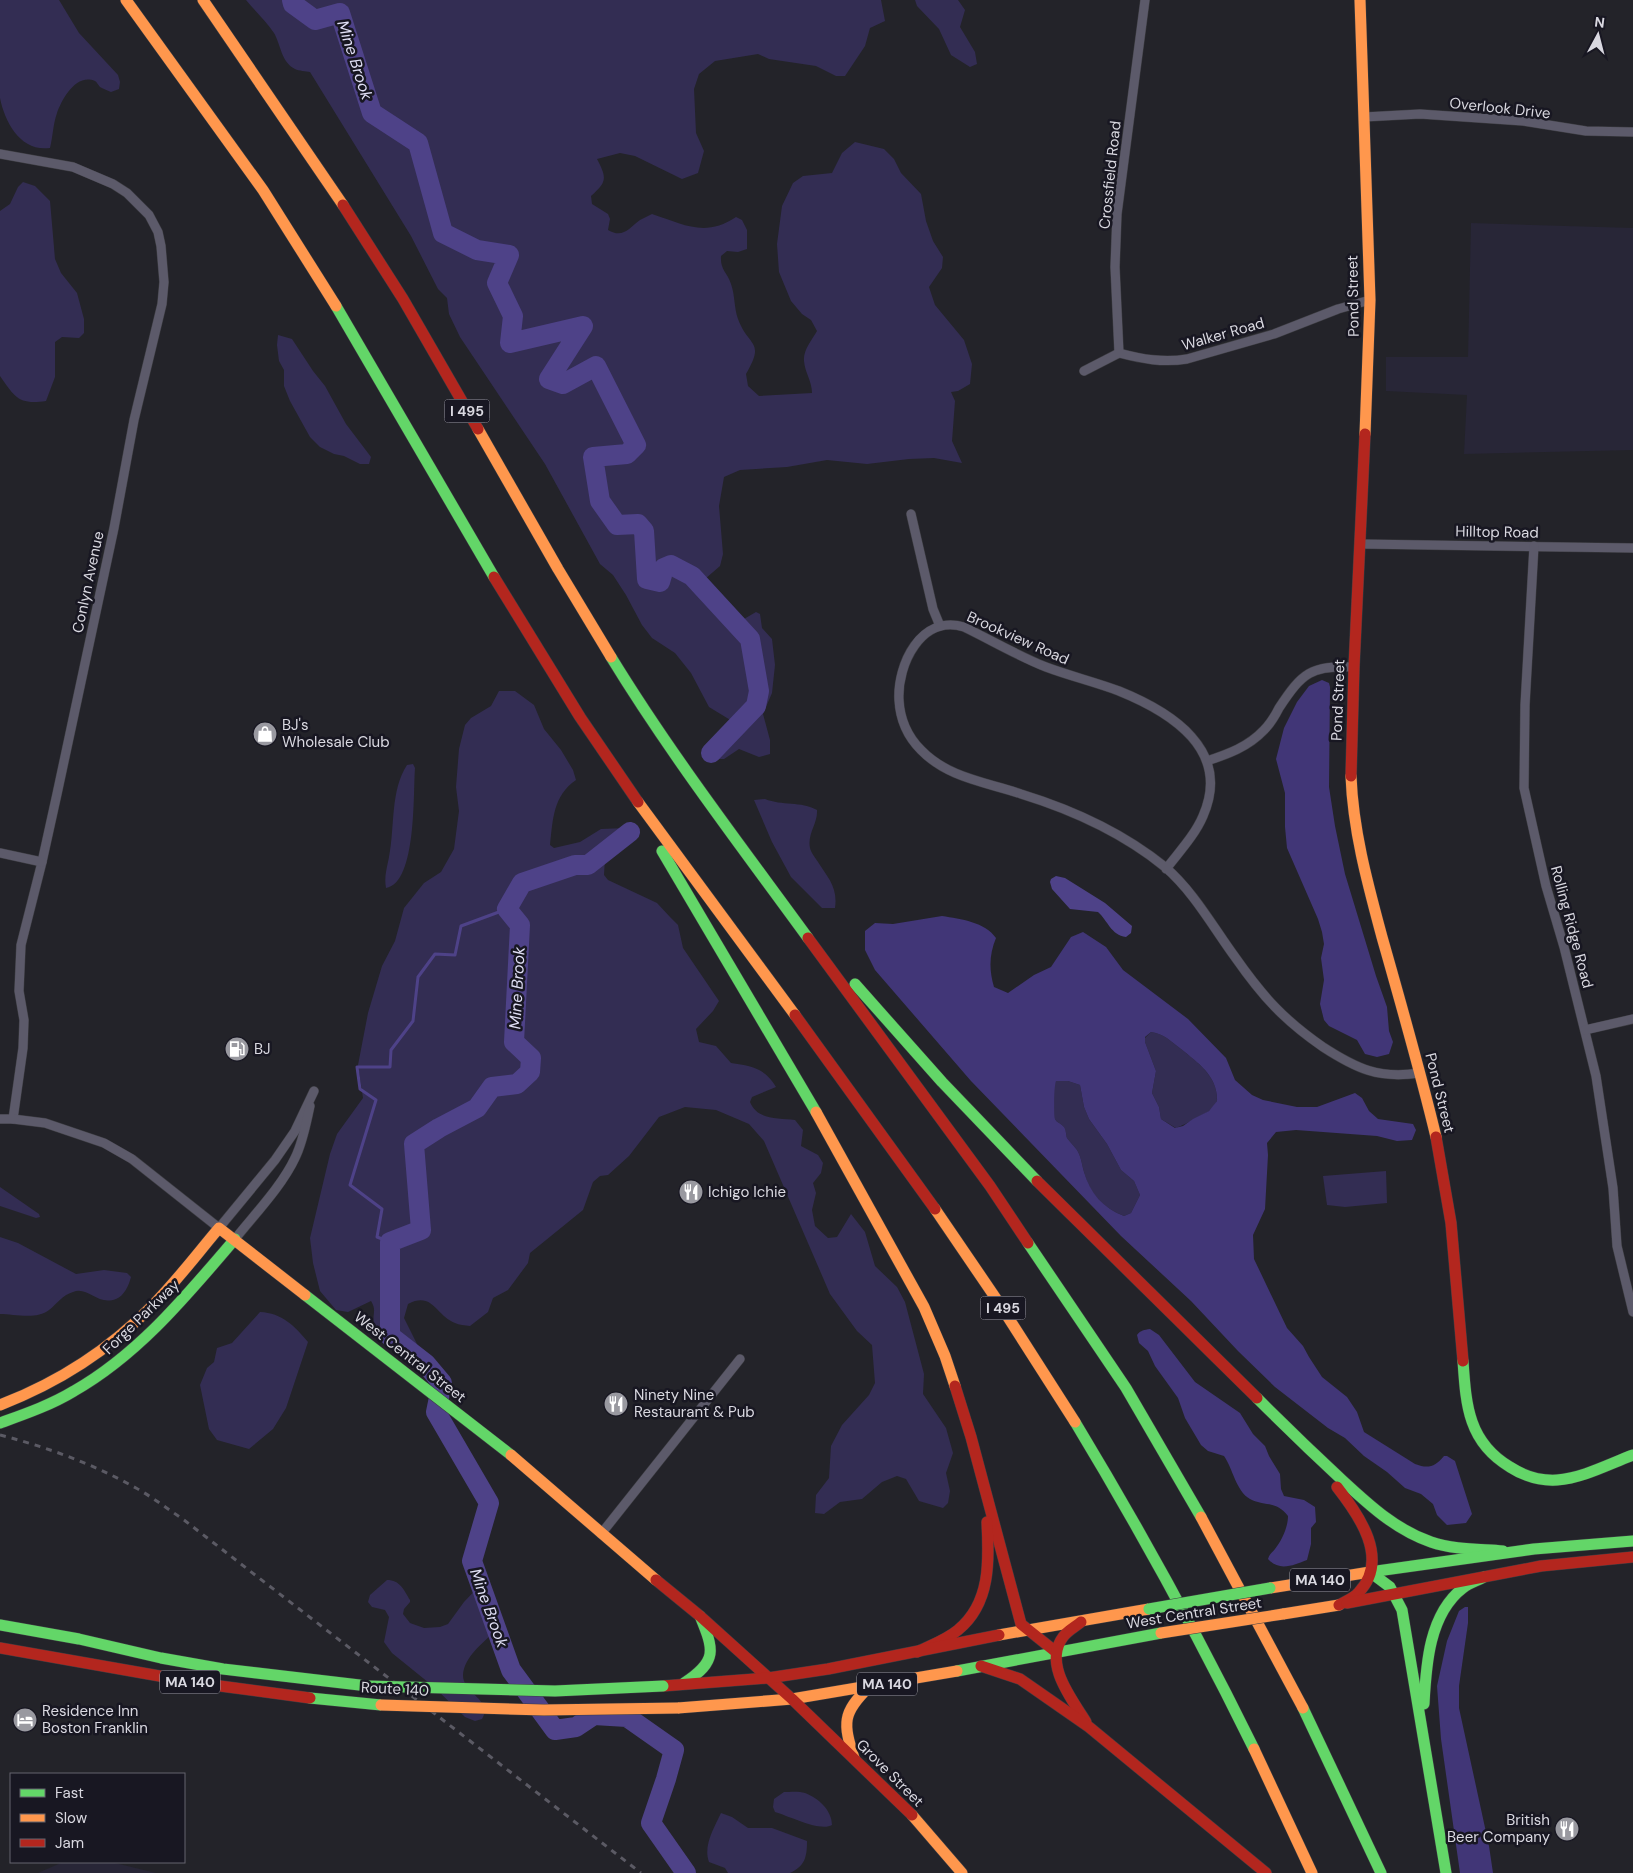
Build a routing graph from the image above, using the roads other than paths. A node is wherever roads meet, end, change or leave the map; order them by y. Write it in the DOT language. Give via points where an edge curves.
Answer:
graph roads {
  1 [pos="126,0"];
  2 [pos="203,0"];
  3 [pos="1145,0"];
  4 [pos="1360,0"];
  5 [pos="1364,117"];
  6 [pos="1633,132"];
  7 [pos="0,154"];
  8 [pos="1370,300"];
  9 [pos="1119,353"];
  10 [pos="1084,371"];
  11 [pos="912,514"];
  12 [pos="1361,544"];
  13 [pos="1534,546"];
  14 [pos="1633,548"];
  15 [pos="940,626"];
  16 [pos="1354,667"];
  17 [pos="1207,761"];
  18 [pos="626,786"];
  19 [pos="726,826"];
  20 [pos="0,853"];
  21 [pos="42,862"];
  22 [pos="1166,869"];
  23 [pos="1633,1019"];
  24 [pos="1585,1030"];
  25 [pos="1420,1073"];
  26 [pos="0,1119"];
  27 [pos="13,1119"];
  28 [pos="219,1228"];
  29 [pos="235,1239"];
  30 [pos="1633,1312"];
  31 [pos="740,1360"];
  32 [pos="0,1405"];
  33 [pos="0,1424"];
  34 [pos="1305,1446"];
  35 [pos="1633,1455"];
  36 [pos="985,1490"];
  37 [pos="601,1534"];
  38 [pos="1633,1542"];
  39 [pos="1503,1551"];
  40 [pos="1633,1557"];
  41 [pos="1370,1572"];
  42 [pos="1484,1577"];
  43 [pos="1395,1594"];
  44 [pos="1339,1605"];
  45 [pos="700,1616"];
  46 [pos="1081,1622"];
  47 [pos="0,1625"];
  48 [pos="1027,1630"];
  49 [pos="0,1648"];
  50 [pos="917,1652"];
  51 [pos="1056,1652"];
  52 [pos="981,1666"];
  53 [pos="768,1678"];
  54 [pos="682,1685"];
  55 [pos="869,1687"];
  56 [pos="792,1699"];
  57 [pos="1089,1728"];
  58 [pos="1424,1743"];
  59 [pos="854,1758"];
  60 [pos="962,1873"];
  61 [pos="1266,1873"];
  62 [pos="1312,1873"];
  63 [pos="1381,1873"];
  64 [pos="1446,1873"];
  1 -- 18 [label="main road, I 495" via="302,250 508,601"];
  2 -- 19 [label="main road, I 495" via="403,299 558,569 627,682"];
  3 -- 9 [label="street, Crossfield Road" via="1118,214 1115,267"];
  4 -- 5 [label="main road, Pond Street"];
  5 -- 6 [label="street, Overlook Drive" via="1420,114 1524,121 1586,131"];
  5 -- 8 [label="main road, Pond Street"];
  7 -- 21 [label="street, Conlyn Avenue" via="73,167 127,193 149,215 159,239 163,266 162,304 134,420"];
  8 -- 9 [label="street, Walker Road" via="1274,334 1187,359 1149,360"];
  8 -- 12 [label="main road, Pond Street"];
  9 -- 10 [label="street"];
  11 -- 15 [label="street" via="933,609"];
  12 -- 13 [label="street, Hilltop Road"];
  12 -- 16 [label="main road, Pond Street"];
  13 -- 14 [label="street, Hilltop Road"];
  13 -- 24 [label="street, Rolling Ridge Road" via="1524,788 1546,886"];
  15 -- 17 [label="street, Brookview Road" via="964,627 1047,668 1118,691 1152,706 1184,729 1197,742"];
  15 -- 22 [label="street" via="928,632 914,646 901,676 900,711 907,731 921,750 940,766 960,776 1051,804 1103,825"];
  16 -- 17 [label="street" via="1327,667 1306,675 1295,684 1259,736 1242,748"];
  16 -- 25 [label="main road, Pond Street" via="1351,767 1357,832"];
  17 -- 22 [label="street, Brookview Road" via="1210,784 1206,810"];
  18 -- 36 [label="main road" via="804,1092 924,1307 956,1388"];
  18 -- 62 [label="main road, I 495" via="943,1219 1024,1342 1110,1480 1178,1599 1256,1752"];
  19 -- 34 [label="main road" via="861,992 942,1082 1015,1160"];
  19 -- 63 [label="main road, I 495" via="990,1186 1126,1388 1269,1641"];
  20 -- 21 [label="street"];
  21 -- 27 [label="street, Conlyn Avenue" via="20,945 19,991 24,1048"];
  22 -- 25 [label="street" via="1205,913 1264,996 1298,1029 1331,1052 1374,1073 1386,1076"];
  23 -- 24 [label="street"];
  24 -- 30 [label="street, Rolling Ridge Road" via="1603,1113 1617,1246"];
  25 -- 35 [label="main road, Pond Street" via="1447,1195 1465,1389 1471,1422 1481,1442 1501,1462 1521,1474 1543,1480 1582,1474"];
  26 -- 27 [label="street, West Central Street"];
  27 -- 28 [label="street, West Central Street" via="45,1123 104,1144 132,1159"];
  28 -- 29 [label="main road, West Central Street"];
  28 -- 29 [label="street" via="275,1160 295,1130 314,1091 304,1137 294,1160"];
  28 -- 32 [label="main road, Forge Parkway" via="142,1316 94,1355 60,1378"];
  29 -- 33 [label="main road, Forge Parkway" via="178,1305 116,1363 45,1406"];
  29 -- 37 [label="main road, West Central Street" via="449,1405"];
  31 -- 37 [label="street"];
  34 -- 39 [label="main road" via="1376,1511 1406,1532 1443,1545"];
  34 -- 41 [label="main road" via="1360,1520 1373,1556"];
  36 -- 48 [label="main road" via="1017,1612"];
  36 -- 50 [label="main road" via="988,1560 981,1601 975,1613 956,1631"];
  37 -- 45 [label="main road, West Central Street"];
  38 -- 39 [label="main road, West Central Street / MA 140"];
  39 -- 41 [label="main road, West Central Street / MA 140"];
  40 -- 42 [label="main road, West Central Street / MA 140" via="1564,1563"];
  41 -- 43 [label="main road" via="1386,1582"];
  41 -- 44 [label="main road" via="1362,1590"];
  41 -- 46 [label="main road, West Central Street / MA 140, bridge"];
  42 -- 43 [label="main road, West Central Street / MA 140"];
  42 -- 58 [label="main road" via="1463,1588 1436,1627 1427,1660"];
  43 -- 44 [label="main road, West Central Street / MA 140"];
  43 -- 58 [label="main road" via="1402,1610"];
  44 -- 51 [label="main road, West Central Street / MA 140, bridge"];
  45 -- 53 [label="main road, West Central Street"];
  45 -- 54 [label="main road" via="710,1641 710,1658 699,1674"];
  46 -- 48 [label="main road, West Central Street / MA 140"];
  46 -- 51 [label="main road" via="1063,1638"];
  47 -- 54 [label="main road, Route 140 / MA 140, bridge" via="223,1669 368,1686 555,1691"];
  48 -- 50 [label="main road, West Central Street / MA 140"];
  48 -- 51 [label="main road"];
  49 -- 56 [label="main road, Route 140 / MA 140, bridge" via="235,1689 381,1705 544,1710 678,1708"];
  50 -- 53 [label="main road, West Central Street / MA 140"];
  51 -- 52 [label="main road, West Central Street / MA 140"];
  51 -- 57 [label="main road" via="1059,1678"];
  52 -- 55 [label="main road, West Central Street / MA 140"];
  52 -- 57 [label="main road" via="1020,1679"];
  53 -- 54 [label="main road, Route 140 / MA 140"];
  53 -- 56 [label="main road, West Central Street"];
  55 -- 56 [label="main road, West Central Street / MA 140"];
  55 -- 59 [label="main road" via="856,1699 846,1719"];
  56 -- 59 [label="main road, Grove Street"];
  57 -- 61 [label="main road"];
  58 -- 64 [label="main road"];
  59 -- 60 [label="main road, Grove Street" via="911,1814"];
}
